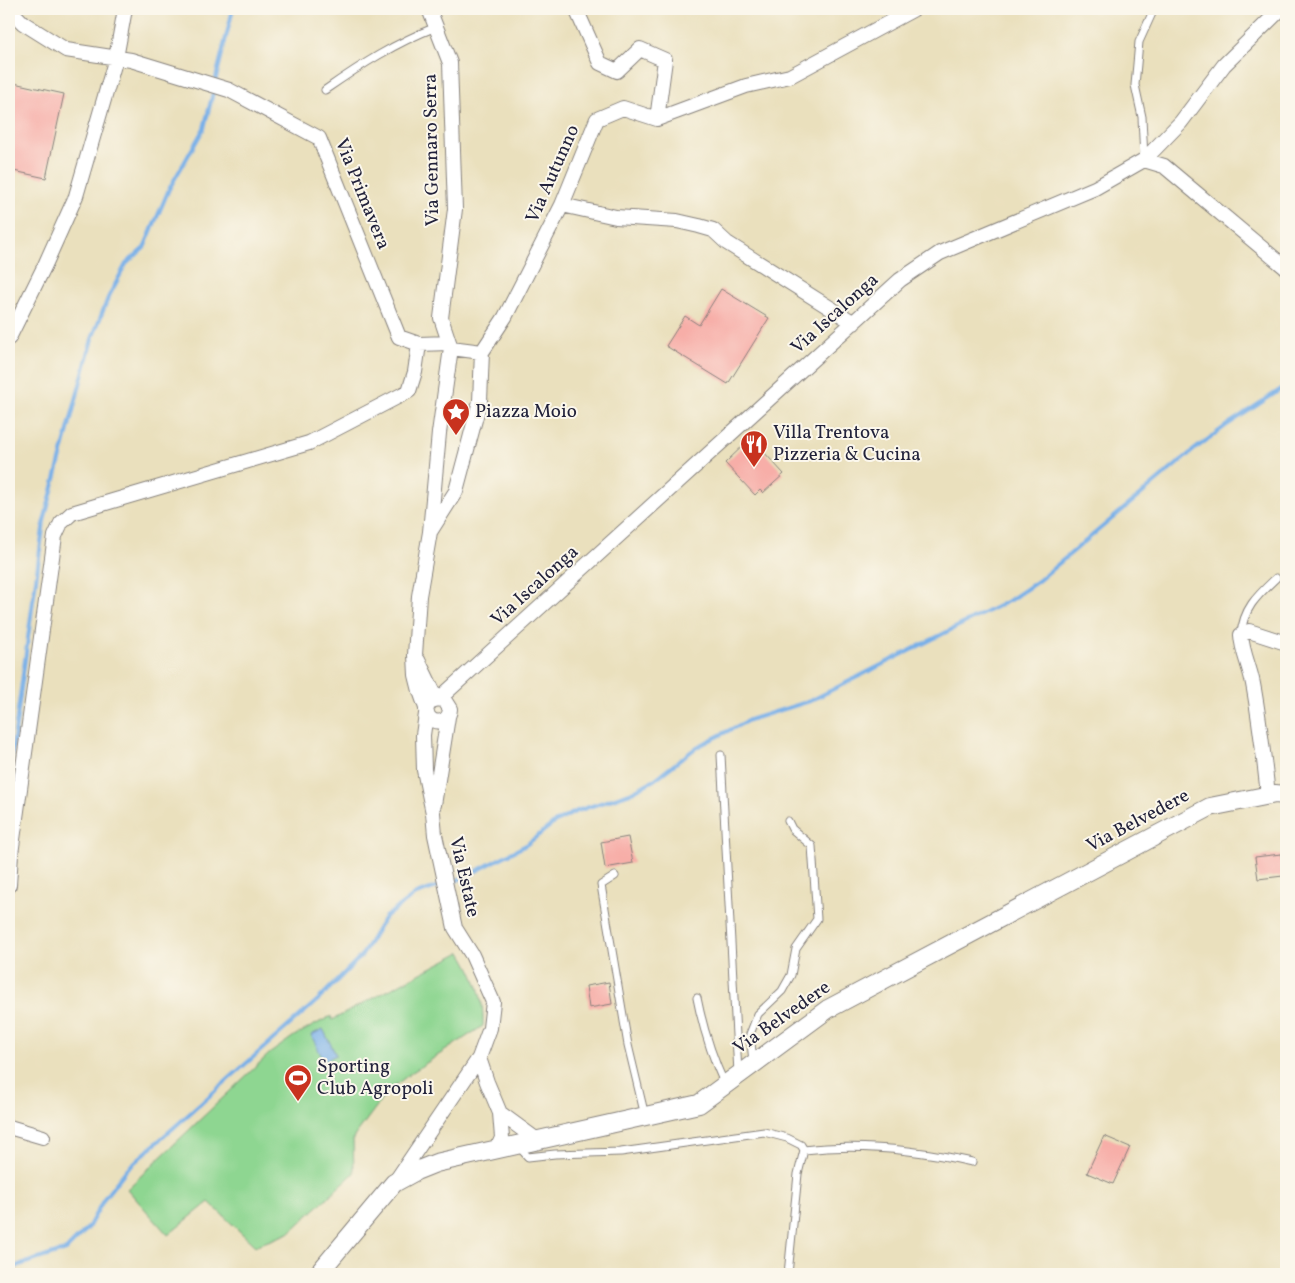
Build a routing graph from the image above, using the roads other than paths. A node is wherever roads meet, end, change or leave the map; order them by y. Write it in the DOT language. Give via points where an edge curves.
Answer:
graph roads {
  1 [pos="9,9"];
  2 [pos="125,9"];
  3 [pos="429,9"];
  4 [pos="576,9"];
  5 [pos="914,9"];
  6 [pos="1154,9"];
  7 [pos="1281,9"];
  8 [pos="436,27"];
  9 [pos="116,58"];
  10 [pos="325,90"];
  11 [pos="658,119"];
  12 [pos="1144,160"];
  13 [pos="562,205"];
  14 [pos="1286,268"];
  15 [pos="854,323"];
  16 [pos="9,338"];
  17 [pos="419,344"];
  18 [pos="450,345"];
  19 [pos="482,352"];
  20 [pos="430,532"];
  21 [pos="1276,578"];
  22 [pos="1241,635"];
  23 [pos="1286,643"];
  24 [pos="438,707"];
  25 [pos="721,755"];
  26 [pos="1268,795"];
  27 [pos="1286,795"];
  28 [pos="433,813"];
  29 [pos="788,821"];
  30 [pos="615,876"];
  31 [pos="9,886"];
  32 [pos="697,998"];
  33 [pos="479,1058"];
  34 [pos="754,1064"];
  35 [pos="731,1080"];
  36 [pos="500,1113"];
  37 [pos="645,1116"];
  38 [pos="9,1127"];
  39 [pos="43,1137"];
  40 [pos="537,1140"];
  41 [pos="516,1145"];
  42 [pos="497,1149"];
  43 [pos="804,1150"];
  44 [pos="972,1162"];
  45 [pos="394,1183"];
  46 [pos="318,1274"];
  47 [pos="788,1274"];
  1 -- 9 [label="street, Via Primavera" via="23,23 66,50"];
  2 -- 9 [label="street"];
  3 -- 8 [label="street, Via Gennaro Serra"];
  4 -- 11 [label="street" via="600,62 617,71 640,48 665,60"];
  5 -- 11 [label="street" via="790,76 746,86"];
  6 -- 12 [label="lane" via="1139,42 1135,85 1142,117"];
  7 -- 12 [label="street, Via Iscalonga" via="1224,65 1181,122"];
  8 -- 10 [label="lane" via="366,62"];
  8 -- 18 [label="street, Via Gennaro Serra" via="450,62 455,209 441,318"];
  9 -- 16 [label="street" via="76,196"];
  9 -- 17 [label="street, Via Primavera" via="224,89 320,138 399,337"];
  11 -- 13 [label="street, Via Autunno" via="623,108 597,119"];
  12 -- 14 [label="street" via="1164,166"];
  12 -- 15 [label="street, Via Iscalonga" via="1095,188 940,253 900,280"];
  13 -- 15 [label="street" via="616,217 677,221 714,230 727,243"];
  13 -- 19 [label="street, Via Autunno" via="505,317"];
  15 -- 24 [label="street, Via Iscalonga" via="460,679"];
  17 -- 18 [label="street, Via Primavera"];
  17 -- 31 [label="street" via="409,390 309,443 72,513 61,523 55,536"];
  18 -- 19 [label="street"];
  18 -- 20 [label="street, Via Gennaro Serra"];
  19 -- 20 [label="street" via="480,401 456,491"];
  20 -- 24 [label="street" via="419,596 415,655"];
  21 -- 22 [label="lane" via="1255,598 1242,622"];
  22 -- 23 [label="street" via="1249,631"];
  22 -- 26 [label="street" via="1253,681"];
  24 -- 28 [label="street, Via Estate"];
  24 -- 28 [label="street, Via Estate" via="423,735 424,770"];
  25 -- 35 [label="lane"];
  26 -- 27 [label="street, Via Belvedere"];
  26 -- 34 [label="street, Via Belvedere" via="1210,807 828,1009"];
  28 -- 33 [label="street, Via Estate" via="455,928 472,955 493,1002 490,1028"];
  29 -- 34 [label="lane" via="792,829 812,846 817,919 796,949 791,975 782,991 758,1014 750,1034"];
  30 -- 37 [label="lane" via="601,885 628,1045"];
  32 -- 35 [label="lane" via="715,1063"];
  33 -- 36 [label="street"];
  33 -- 45 [label="street, Via Estate"];
  34 -- 35 [label="street, Via Belvedere"];
  35 -- 37 [label="street, Via Belvedere" via="699,1104"];
  36 -- 40 [label="street"];
  36 -- 42 [label="street" via="502,1138"];
  37 -- 40 [label="street, Via Belvedere"];
  38 -- 39 [label="street"];
  40 -- 41 [label="street, Via Belvedere"];
  41 -- 42 [label="street, Via Belvedere"];
  41 -- 43 [label="lane" via="528,1157 621,1152 764,1132 788,1138"];
  42 -- 45 [label="street, Via Belvedere" via="436,1163"];
  43 -- 44 [label="lane" via="876,1148 938,1154"];
  43 -- 47 [label="lane" via="798,1174"];
  45 -- 46 [label="street, Via Belvedere"];
}
